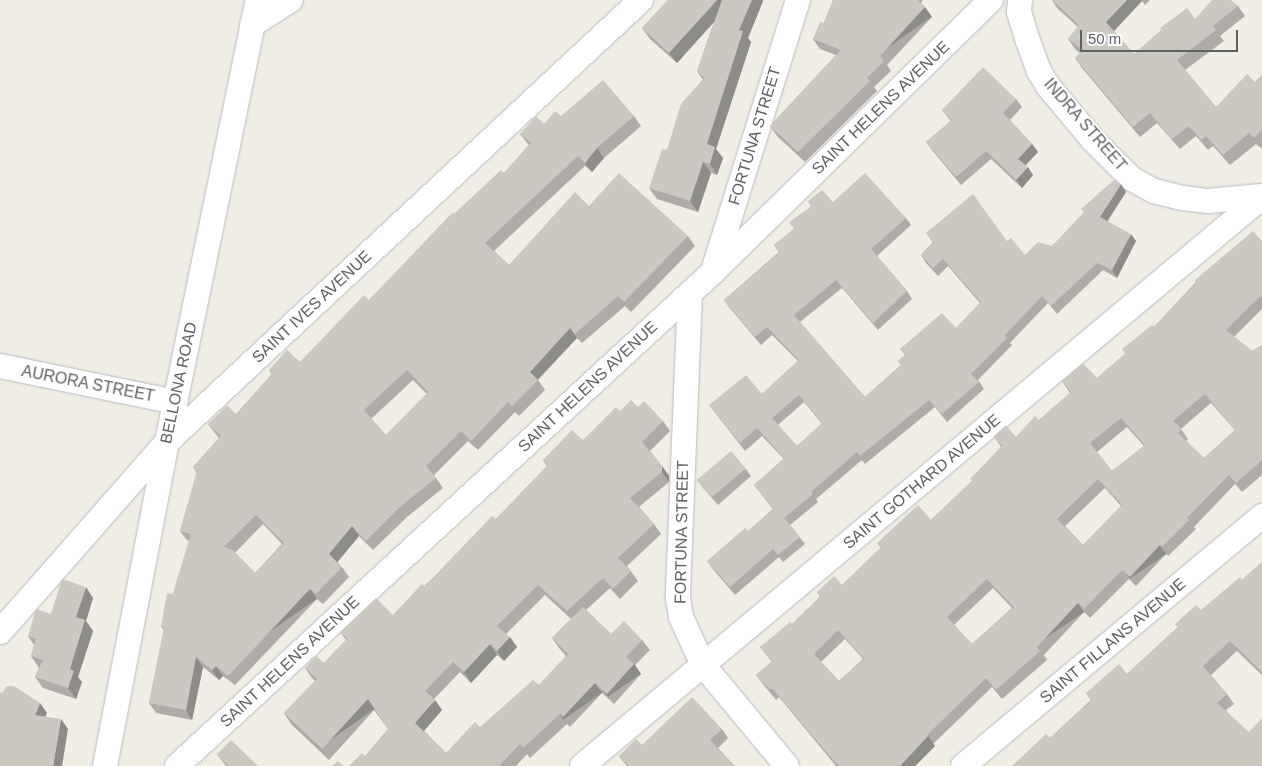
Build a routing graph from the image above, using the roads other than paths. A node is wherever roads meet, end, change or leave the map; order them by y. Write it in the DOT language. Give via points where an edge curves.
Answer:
graph roads {
  1 [pos="258,0"];
  2 [pos="291,0"];
  3 [pos="641,0"];
  4 [pos="798,0"];
  5 [pos="991,0"];
  6 [pos="1020,0"];
  7 [pos="252,25"];
  8 [pos="1262,197"];
  9 [pos="713,272"];
  10 [pos="690,293"];
  11 [pos="0,366"];
  12 [pos="175,402"];
  13 [pos="167,442"];
  14 [pos="1262,516"];
  15 [pos="0,632"];
  16 [pos="702,665"];
  17 [pos="105,766"];
  18 [pos="177,766"];
  19 [pos="582,766"];
  20 [pos="787,766"];
  21 [pos="963,766"];
  1 -- 7 [label="street, BELLONA ROAD"];
  2 -- 7 [label="street"];
  3 -- 13 [label="street, SAINT IVES AVENUE"];
  4 -- 9 [label="street, FORTUNA STREET"];
  5 -- 9 [label="street, SAINT HELENS AVENUE"];
  6 -- 8 [label="street, INDRA STREET" via="1028,41 1048,86 1093,140 1132,179 1154,191 1183,198 1208,201"];
  7 -- 12 [label="street, BELLONA ROAD"];
  8 -- 16 [label="street, SAINT GOTHARD AVENUE"];
  9 -- 10 [label="street, SAINT HELENS AVENUE"];
  10 -- 16 [label="street, FORTUNA STREET" via="678,598 681,617"];
  10 -- 18 [label="street, SAINT HELENS AVENUE"];
  11 -- 12 [label="street, AURORA STREET"];
  12 -- 13 [label="street, BELLONA ROAD"];
  13 -- 15 [label="street, SAINT IVES AVENUE"];
  13 -- 17 [label="street, BELLONA ROAD"];
  14 -- 21 [label="street, SAINT FILLANS AVENUE"];
  16 -- 19 [label="street, SAINT GOTHARD AVENUE"];
  16 -- 20 [label="street, FORTUNA STREET"];
}
